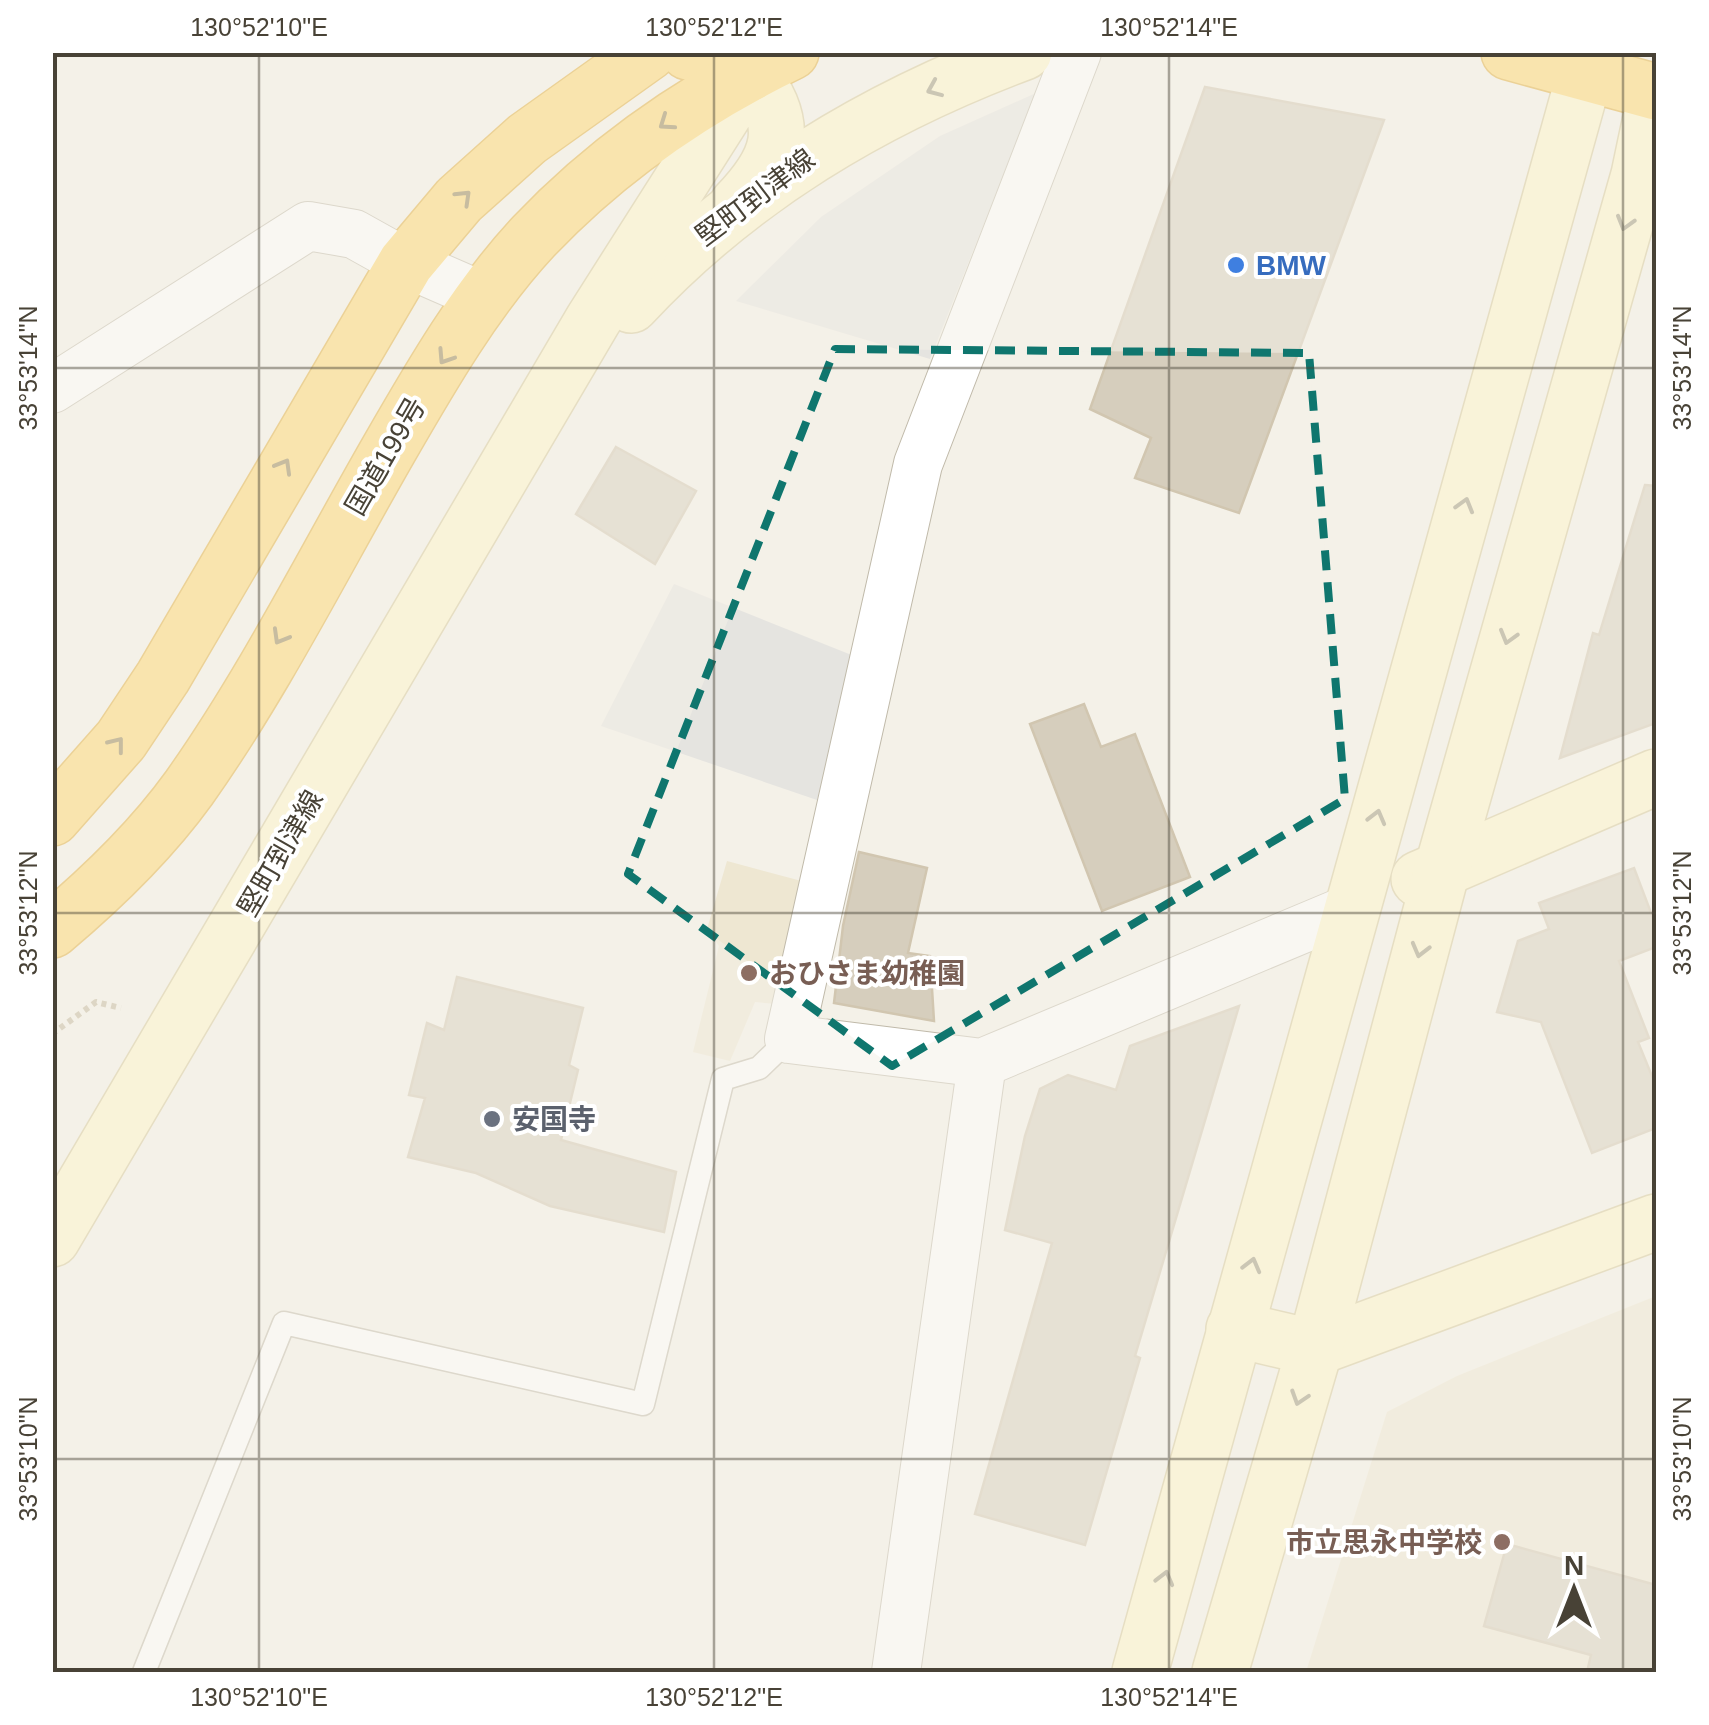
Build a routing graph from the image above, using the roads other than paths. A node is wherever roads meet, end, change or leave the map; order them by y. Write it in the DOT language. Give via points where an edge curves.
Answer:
graph roads {
  1 [pos="688,52"];
  2 [pos="1024,52"];
  3 [pos="1077,52"];
  4 [pos="1509,52"];
  5 [pos="649,56"];
  6 [pos="769,59"];
  7 [pos="1589,62"];
  8 [pos="1656,93"];
  9 [pos="737,205"];
  10 [pos="406,263"];
  11 [pos="484,298"];
  12 [pos="52,389"];
  13 [pos="508,465"];
  14 [pos="1656,777"];
  15 [pos="52,818"];
  16 [pos="1442,870"];
  17 [pos="1352,908"];
  18 [pos="52,930"];
  19 [pos="789,1038"];
  20 [pos="982,1063"];
  21 [pos="1656,1222"];
  22 [pos="52,1240"];
  23 [pos="1234,1329"];
  24 [pos="1315,1348"];
  25 [pos="144,1672"];
  26 [pos="896,1672"];
  27 [pos="1140,1672"];
  28 [pos="1220,1672"];
  1 -- 6 [label="highway" via="732,62"];
  2 -- 9 [label="street, 堅町到津線, one-way" via="904,101"];
  3 -- 19 [label="street" via="918,464"];
  4 -- 7 [label="highway"];
  10 -- 5 [label="highway, one-way" via="459,200 527,139"];
  6 -- 9 [label="street" via="774,161"];
  6 -- 11 [label="highway, 国道199号, one-way" via="600,171 532,238"];
  6 -- 13 [label="street, 堅町到津線" via="592,320"];
  7 -- 8 [label="highway"];
  17 -- 7 [label="street, one-way"];
  8 -- 16 [label="street, one-way" via="1639,175"];
  9 -- 13 [label="street, 堅町到津線" via="608,330"];
  10 -- 11 [label="street"];
  10 -- 12 [label="street" via="354,234 308,226"];
  15 -- 10 [label="highway, one-way" via="121,740 163,677"];
  11 -- 18 [label="highway, 国道199号, one-way" via="188,789 136,852"];
  13 -- 22 [label="street, 堅町到津線"];
  14 -- 16 [label="street"];
  16 -- 17 [label="street"];
  16 -- 24 [label="street, one-way"];
  17 -- 20 [label="street"];
  23 -- 17 [label="street, one-way"];
  19 -- 20 [label="street"];
  19 -- 25 [label="lane" via="759,1068 723,1079 643,1404 284,1323"];
  20 -- 26 [label="street"];
  21 -- 24 [label="street"];
  23 -- 24 [label="street"];
  27 -- 23 [label="street, one-way"];
  24 -- 28 [label="street, one-way"];
}
